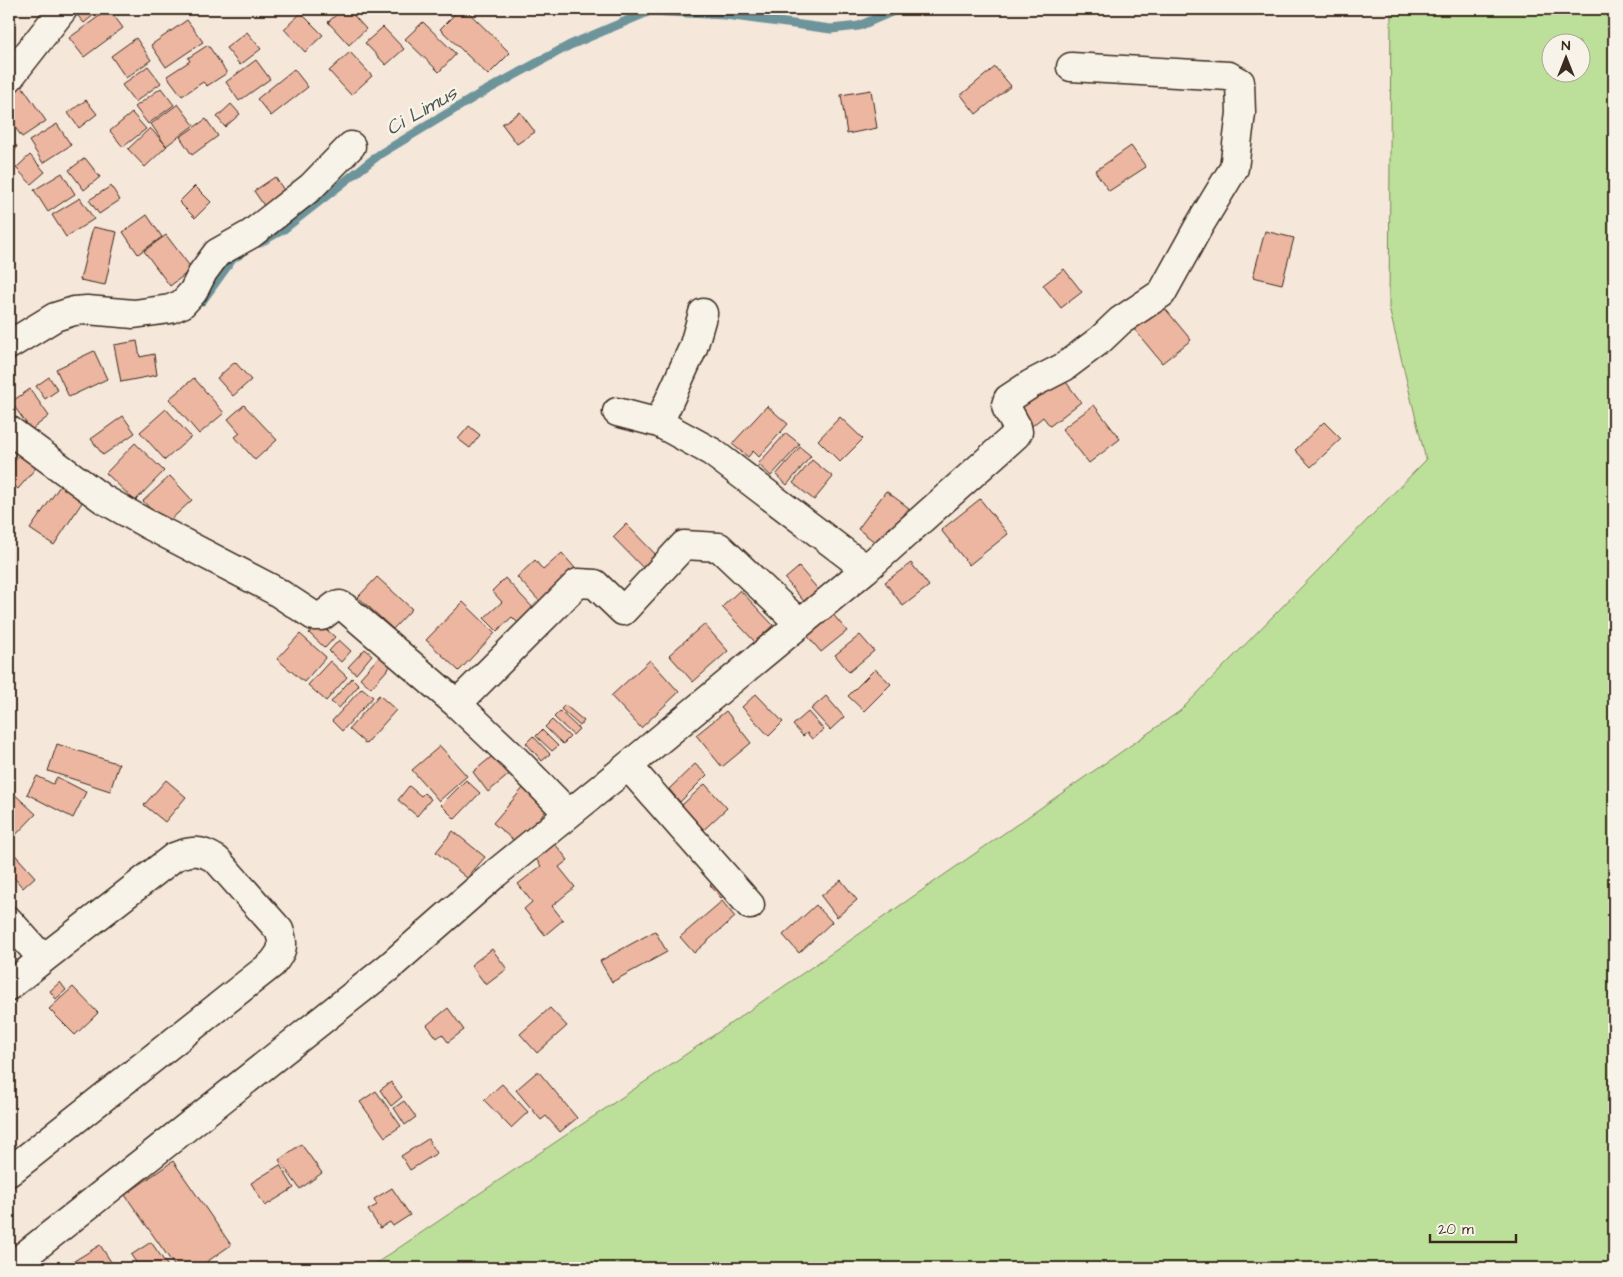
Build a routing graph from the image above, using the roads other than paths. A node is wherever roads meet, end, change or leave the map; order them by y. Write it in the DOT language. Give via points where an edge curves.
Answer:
graph roads {
  1 [pos="63,9"];
  2 [pos="1071,67"];
  3 [pos="9,78"];
  4 [pos="351,146"];
  5 [pos="703,313"];
  6 [pos="9,345"];
  7 [pos="617,412"];
  8 [pos="659,423"];
  9 [pos="9,430"];
  10 [pos="866,569"];
  11 [pos="799,623"];
  12 [pos="456,704"];
  13 [pos="628,766"];
  14 [pos="568,813"];
  15 [pos="750,905"];
  16 [pos="9,921"];
  17 [pos="43,959"];
  18 [pos="9,986"];
  19 [pos="9,1172"];
  20 [pos="9,1268"];
  1 -- 3 [label="street"];
  2 -- 10 [label="street" via="1229,76 1240,82 1241,113 1234,168 1162,293 1120,321 1064,367 1008,399 1006,409 1017,427 1016,435"];
  4 -- 6 [label="street" via="311,187 251,234 217,253 182,304 134,314 74,311 55,318"];
  5 -- 8 [label="street" via="693,348"];
  7 -- 8 [label="street"];
  8 -- 10 [label="street" via="712,452"];
  9 -- 12 [label="street" via="103,499 274,590 314,616 322,616 335,606 344,607"];
  10 -- 11 [label="street"];
  11 -- 12 [label="street" via="719,547 684,545 623,611 595,584 578,583"];
  11 -- 13 [label="street"];
  12 -- 14 [label="street"];
  13 -- 14 [label="street"];
  13 -- 15 [label="street"];
  14 -- 20 [label="street" via="389,967"];
  16 -- 17 [label="street"];
  17 -- 18 [label="street"];
  17 -- 19 [label="street" via="174,857 189,851 205,852 216,860 279,930 283,940 280,954 272,964"];
}
